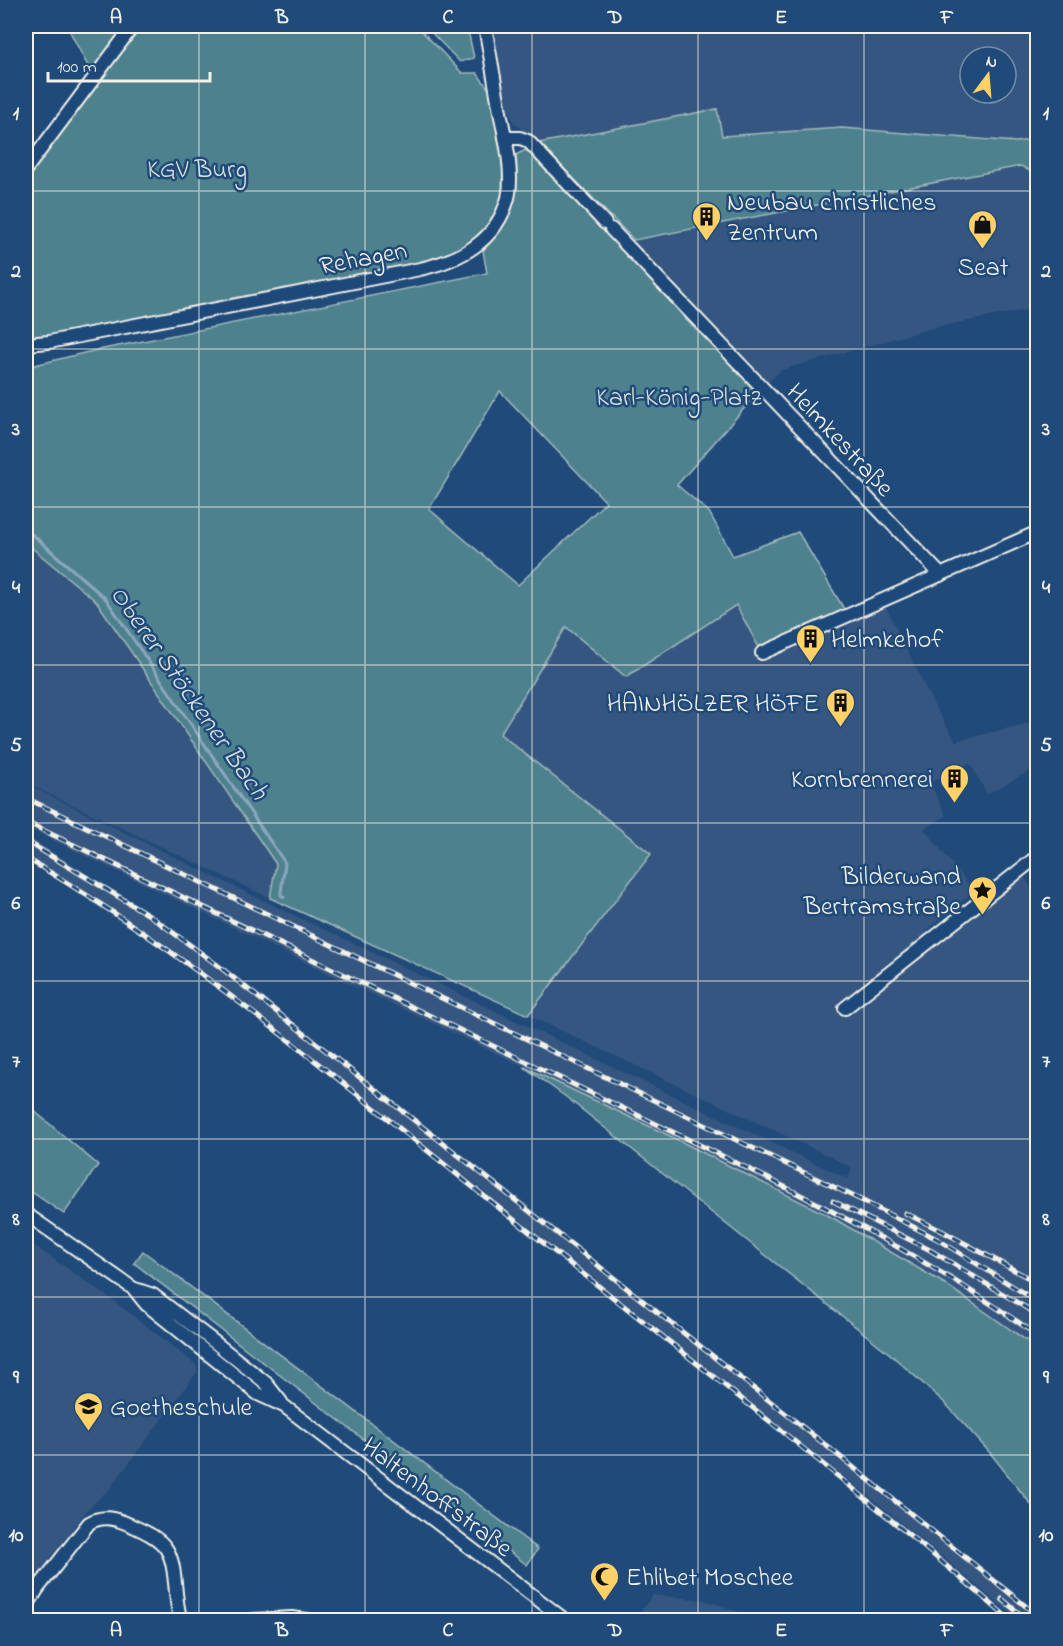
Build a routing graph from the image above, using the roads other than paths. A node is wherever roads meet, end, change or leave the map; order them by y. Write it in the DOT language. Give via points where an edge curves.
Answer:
graph roads {
  1 [pos="133,26"];
  2 [pos="485,26"];
  3 [pos="505,138"];
  4 [pos="26,170"];
  5 [pos="26,344"];
  6 [pos="1038,532"];
  7 [pos="940,574"];
  8 [pos="762,653"];
  9 [pos="1038,856"];
  10 [pos="845,1008"];
  11 [pos="26,1214"];
  12 [pos="26,1607"];
  13 [pos="181,1620"];
  14 [pos="254,1620"];
  15 [pos="307,1620"];
  16 [pos="566,1620"];
  1 -- 4 [label="street"];
  2 -- 3 [label="street, Rehagen"];
  3 -- 5 [label="street, Rehagen" via="508,198 498,219 466,254 444,264"];
  3 -- 7 [label="street, Helmkestraße" via="528,141"];
  6 -- 7 [label="street"];
  7 -- 8 [label="street"];
  9 -- 10 [label="street"];
  11 -- 16 [label="street, Haltenhoffstraße" via="134,1288 146,1304 258,1394 284,1406"];
  12 -- 13 [label="street" via="81,1532 97,1518 118,1520 164,1543 172,1559"];
  14 -- 15 [label="street"];
}
